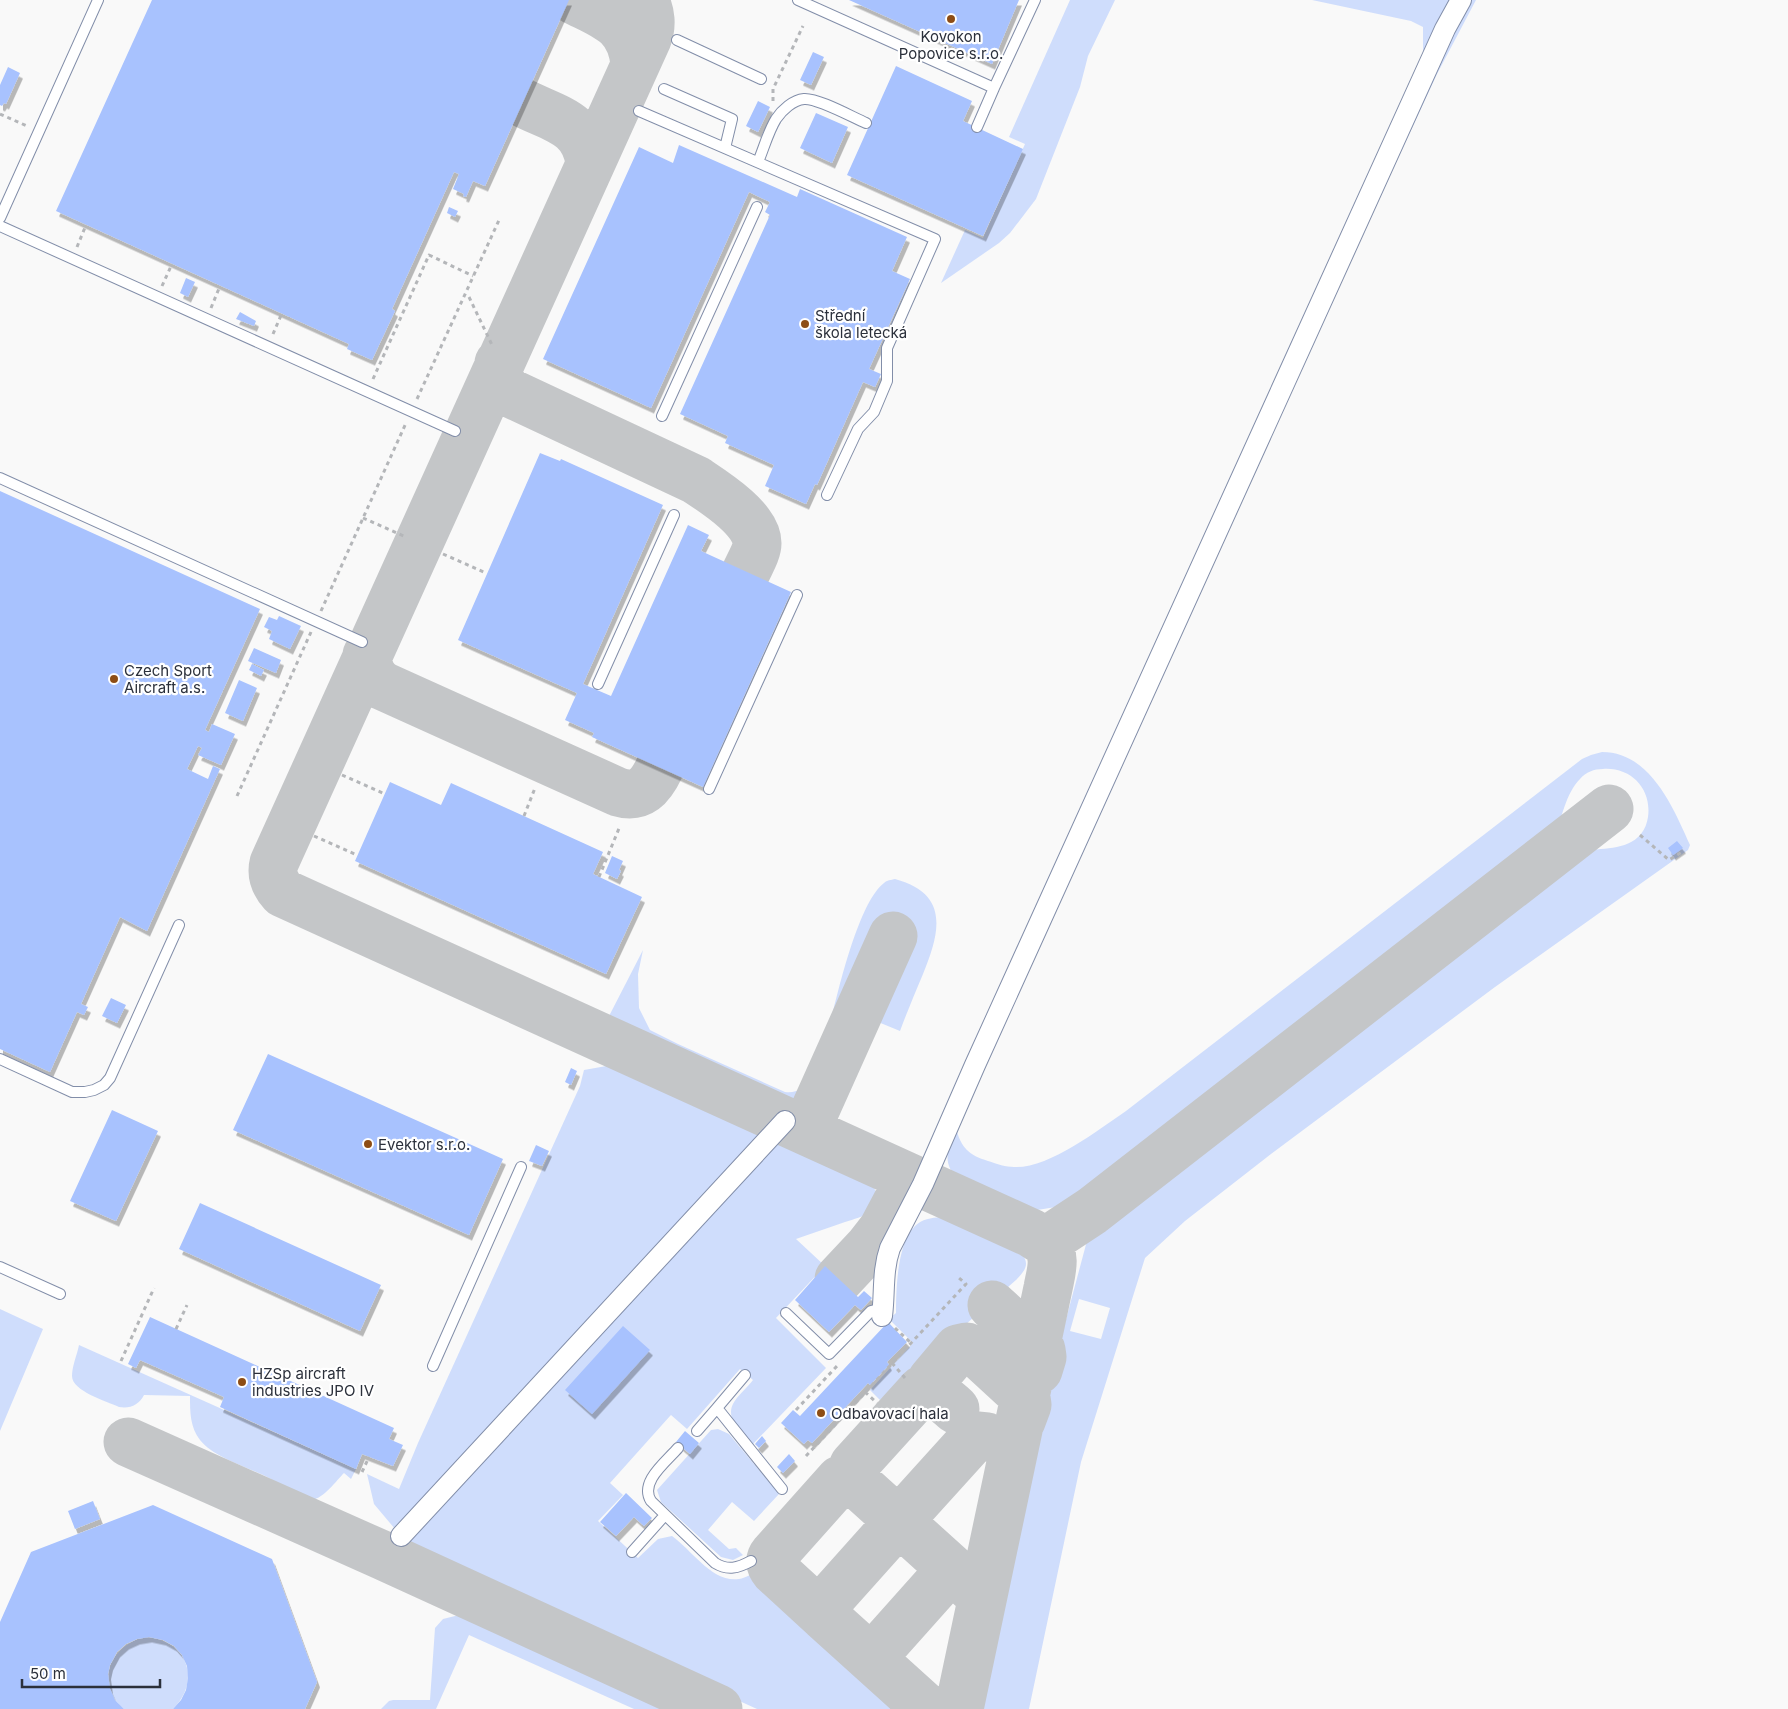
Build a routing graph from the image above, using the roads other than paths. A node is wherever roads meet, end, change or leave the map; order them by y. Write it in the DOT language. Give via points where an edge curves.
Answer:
graph roads {
  1 [pos="98,0"];
  2 [pos="798,0"];
  3 [pos="1035,0"];
  4 [pos="1461,0"];
  5 [pos="677,40"];
  6 [pos="761,79"];
  7 [pos="994,88"];
  8 [pos="664,89"];
  9 [pos="639,111"];
  10 [pos="866,124"];
  11 [pos="977,127"];
  12 [pos="725,148"];
  13 [pos="758,162"];
  14 [pos="757,207"];
  15 [pos="0,218"];
  16 [pos="0,226"];
  17 [pos="662,416"];
  18 [pos="455,431"];
  19 [pos="0,478"];
  20 [pos="827,495"];
  21 [pos="674,515"];
  22 [pos="797,595"];
  23 [pos="362,642"];
  24 [pos="598,684"];
  25 [pos="709,789"];
  26 [pos="179,925"];
  27 [pos="0,1059"];
  28 [pos="785,1121"];
  29 [pos="521,1167"];
  30 [pos="0,1267"];
  31 [pos="60,1294"];
  32 [pos="883,1312"];
  33 [pos="786,1313"];
  34 [pos="433,1366"];
  35 [pos="745,1376"];
  36 [pos="717,1408"];
  37 [pos="697,1431"];
  38 [pos="678,1448"];
  39 [pos="782,1489"];
  40 [pos="665,1515"];
  41 [pos="401,1536"];
  42 [pos="632,1552"];
  43 [pos="751,1561"];
  1 -- 15 [label="lane"];
  2 -- 7 [label="lane"];
  3 -- 7 [label="lane"];
  4 -- 32 [label="street" via="1445,29 923,1184 890,1248 884,1272"];
  5 -- 6 [label="lane"];
  7 -- 11 [label="lane"];
  8 -- 12 [label="lane" via="732,119"];
  9 -- 12 [label="lane"];
  10 -- 13 [label="lane" via="818,102 797,101 776,119"];
  12 -- 13 [label="lane"];
  13 -- 20 [label="lane" via="935,239 888,348 888,381 874,412 858,429"];
  14 -- 17 [label="lane"];
  16 -- 18 [label="lane"];
  19 -- 23 [label="lane"];
  21 -- 24 [label="lane"];
  22 -- 25 [label="lane"];
  26 -- 27 [label="lane" via="104,1086 72,1092"];
  28 -- 41 [label="street"];
  29 -- 34 [label="lane"];
  30 -- 31 [label="lane"];
  32 -- 33 [label="lane" via="871,1312 829,1354"];
  35 -- 36 [label="lane"];
  36 -- 37 [label="lane"];
  36 -- 39 [label="lane"];
  38 -- 40 [label="lane" via="648,1485 649,1497"];
  40 -- 42 [label="lane"];
  40 -- 43 [label="lane" via="721,1567 738,1568"];
}
